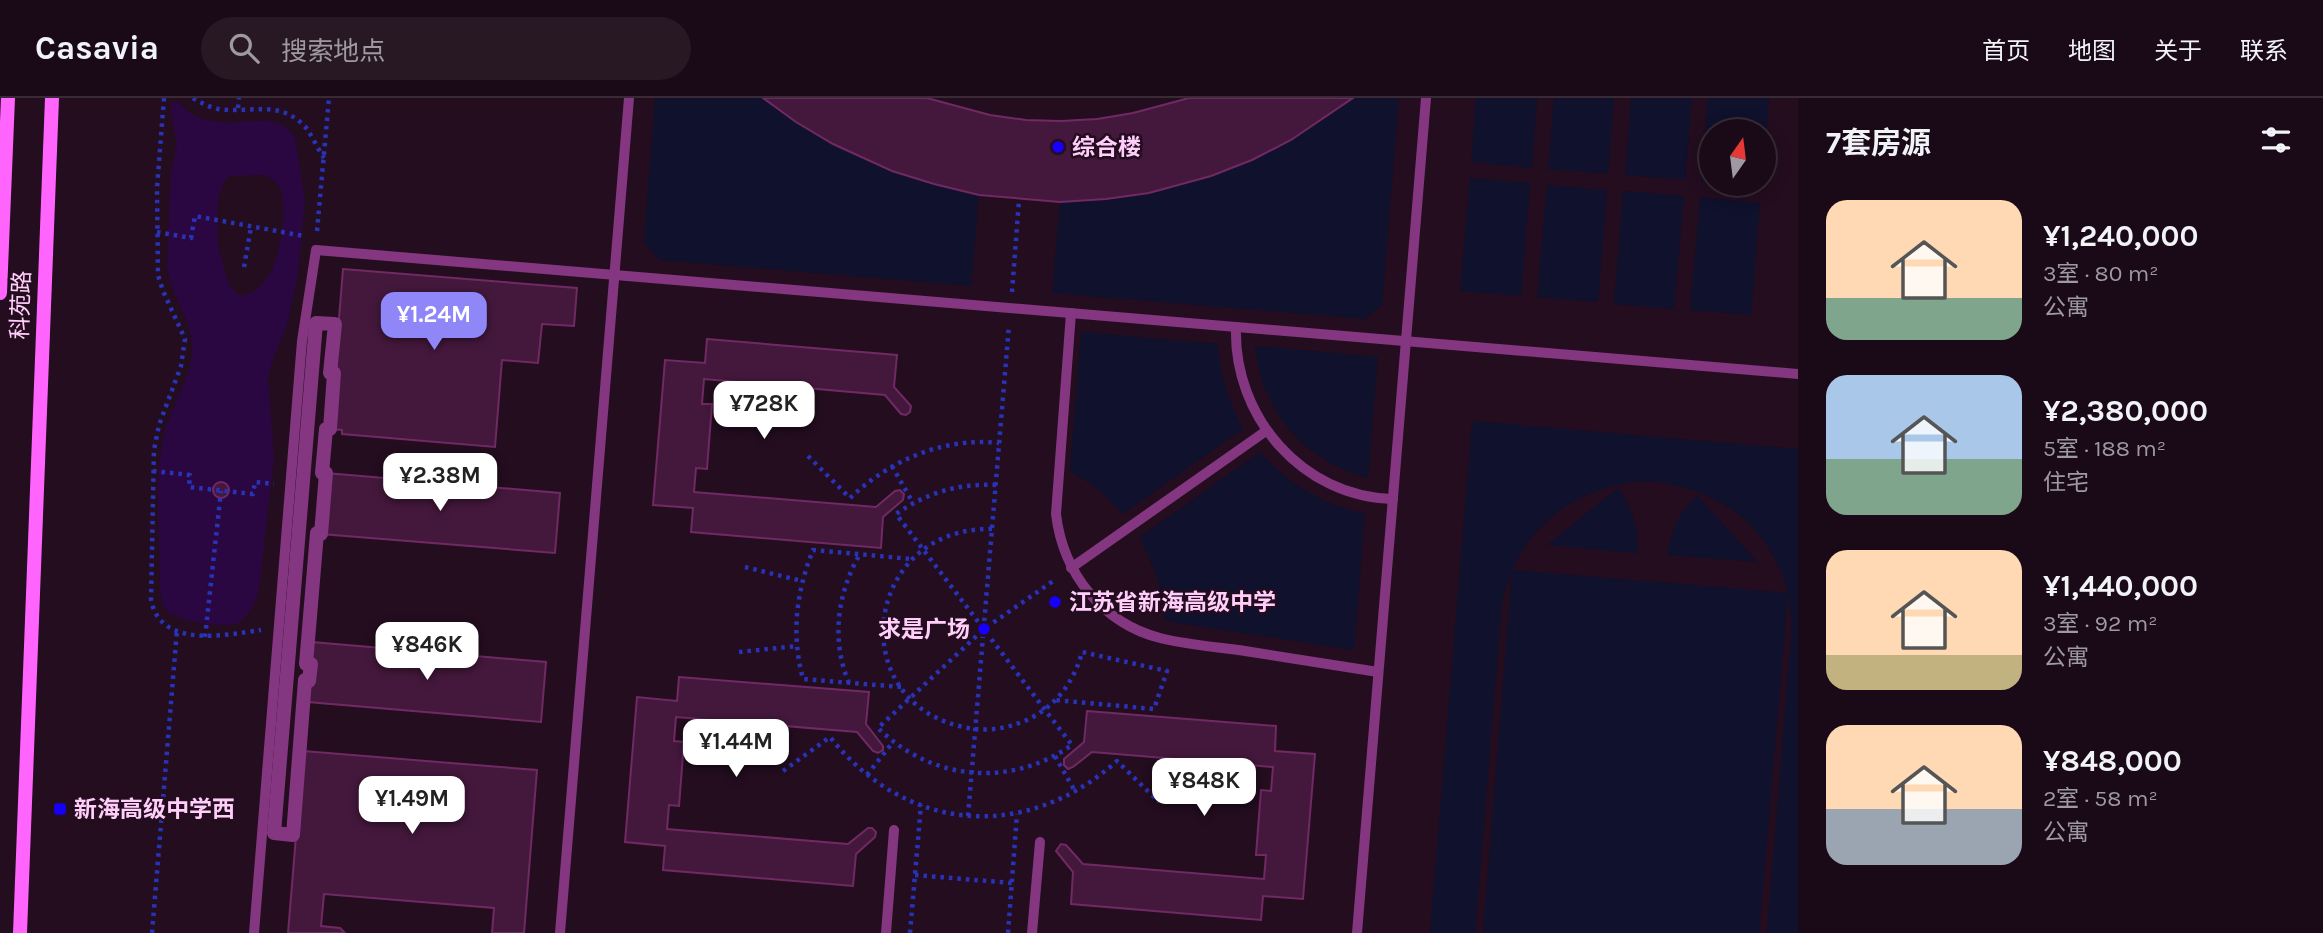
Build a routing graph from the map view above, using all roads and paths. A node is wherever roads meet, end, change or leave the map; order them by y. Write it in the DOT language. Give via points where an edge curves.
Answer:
graph roads {
  1 [pos="8,98"];
  2 [pos="52,98"];
  3 [pos="164,98"];
  4 [pos="193,98"];
  5 [pos="239,98"];
  6 [pos="329,98"];
  7 [pos="629,98"];
  8 [pos="1426,98"];
  9 [pos="238,108"];
  10 [pos="324,158"];
  11 [pos="1019,200"];
  12 [pos="251,227"];
  13 [pos="157,232"];
  14 [pos="307,237"];
  15 [pos="316,250"];
  16 [pos="244,267"];
  17 [pos="615,275"];
  18 [pos="0,293"];
  19 [pos="1010,308"];
  20 [pos="1071,313"];
  21 [pos="316,323"];
  22 [pos="1236,327"];
  23 [pos="1406,341"];
  24 [pos="1798,374"];
  25 [pos="1266,431"];
  26 [pos="999,443"];
  27 [pos="808,456"];
  28 [pos="892,466"];
  29 [pos="155,471"];
  30 [pos="276,485"];
  31 [pos="996,485"];
  32 [pos="221,491"];
  33 [pos="1393,499"];
  34 [pos="913,503"];
  35 [pos="992,529"];
  36 [pos="923,550"];
  37 [pos="860,554"];
  38 [pos="912,559"];
  39 [pos="745,567"];
  40 [pos="1071,568"];
  41 [pos="802,582"];
  42 [pos="279,628"];
  43 [pos="984,629"];
  44 [pos="177,631"];
  45 [pos="205,636"];
  46 [pos="797,646"];
  47 [pos="739,652"];
  48 [pos="1378,672"];
  49 [pos="849,683"];
  50 [pos="902,687"];
  51 [pos="1055,700"];
  52 [pos="1045,709"];
  53 [pos="893,742"];
  54 [pos="1055,756"];
  55 [pos="783,771"];
  56 [pos="867,775"];
  57 [pos="1076,793"];
  58 [pos="1159,802"];
  59 [pos="921,805"];
  60 [pos="1017,814"];
  61 [pos="968,816"];
  62 [pos="894,830"];
  63 [pos="1040,842"];
  64 [pos="915,874"];
  65 [pos="1012,883"];
  66 [pos="20,933"];
  67 [pos="152,933"];
  68 [pos="254,933"];
  69 [pos="561,933"];
  70 [pos="886,933"];
  71 [pos="910,933"];
  72 [pos="1008,933"];
  73 [pos="1032,933"];
  74 [pos="1357,933"];
  1 -- 18 [label="main road, 科苑路"];
  2 -- 66 [label="main road, 科苑路"];
  3 -- 13 [label="path"];
  4 -- 9 [label="path" via="206,106"];
  5 -- 9 [label="path"];
  6 -- 10 [label="path"];
  7 -- 17 [label="lane"];
  8 -- 23 [label="lane"];
  9 -- 10 [label="path" via="275,108 293,116"];
  10 -- 15 [label="path"];
  11 -- 19 [label="path"];
  12 -- 13 [label="path" via="195,216 191,239"];
  12 -- 14 [label="path"];
  12 -- 16 [label="path"];
  13 -- 29 [label="path" via="160,283 185,339 181,366 156,435"];
  15 -- 17 [label="lane"];
  15 -- 42 [label="lane" via="302,341"];
  17 -- 19 [label="lane"];
  17 -- 69 [label="lane"];
  19 -- 20 [label="lane"];
  19 -- 26 [label="path"];
  20 -- 22 [label="lane"];
  20 -- 40 [label="lane" via="1056,505 1058,533"];
  21 -- 21 [label="street" via="335,324 330,373 334,373 293,835 274,833"];
  22 -- 23 [label="lane"];
  22 -- 25 [label="lane" via="1242,379"];
  23 -- 24 [label="lane"];
  23 -- 33 [label="lane"];
  25 -- 33 [label="lane" via="1297,464 1326,482 1358,494"];
  25 -- 40 [label="lane"];
  26 -- 28 [label="path" via="940,447"];
  26 -- 31 [label="path"];
  27 -- 28 [label="path" via="850,498"];
  28 -- 34 [label="path"];
  29 -- 32 [label="path" via="190,475 189,487"];
  29 -- 44 [label="path" via="150,600 158,619"];
  30 -- 32 [label="path" via="255,482 253,494"];
  31 -- 34 [label="path" via="950,488"];
  31 -- 35 [label="path"];
  32 -- 45 [label="path"];
  33 -- 48 [label="lane"];
  34 -- 36 [label="path" via="896,514"];
  35 -- 36 [label="path" via="961,532"];
  35 -- 43 [label="path"];
  36 -- 38 [label="path"];
  36 -- 43 [label="path"];
  37 -- 38 [label="path"];
  37 -- 41 [label="path" via="813,550"];
  37 -- 49 [label="path" via="845,587 839,617 841,657"];
  38 -- 50 [label="path" via="892,587 883,621 887,656"];
  39 -- 41 [label="path"];
  40 -- 43 [label="path"];
  40 -- 48 [label="lane" via="1109,613 1151,635"];
  41 -- 46 [label="path"];
  42 -- 45 [label="path"];
  42 -- 68 [label="lane"];
  43 -- 52 [label="path"];
  43 -- 53 [label="path" via="878,729"];
  43 -- 61 [label="path"];
  44 -- 45 [label="path"];
  44 -- 67 [label="path"];
  46 -- 47 [label="path"];
  46 -- 49 [label="path" via="803,679"];
  48 -- 74 [label="lane"];
  49 -- 50 [label="path"];
  50 -- 52 [label="path" via="932,716 972,729 1014,725"];
  51 -- 51 [label="path" via="1069,684 1082,652 1167,671 1154,709"];
  51 -- 52 [label="path"];
  52 -- 54 [label="path" via="1072,745"];
  53 -- 54 [label="path" via="928,763 967,773 1007,772"];
  53 -- 56 [label="path"];
  54 -- 57 [label="path"];
  55 -- 56 [label="path" via="830,737"];
  56 -- 59 [label="path"];
  57 -- 58 [label="path" via="1118,761"];
  57 -- 60 [label="path"];
  59 -- 61 [label="path"];
  59 -- 64 [label="path"];
  60 -- 61 [label="path"];
  60 -- 65 [label="path"];
  62 -- 70 [label="lane"];
  63 -- 73 [label="lane"];
  64 -- 65 [label="path"];
  64 -- 71 [label="path"];
  65 -- 72 [label="path"];
}
